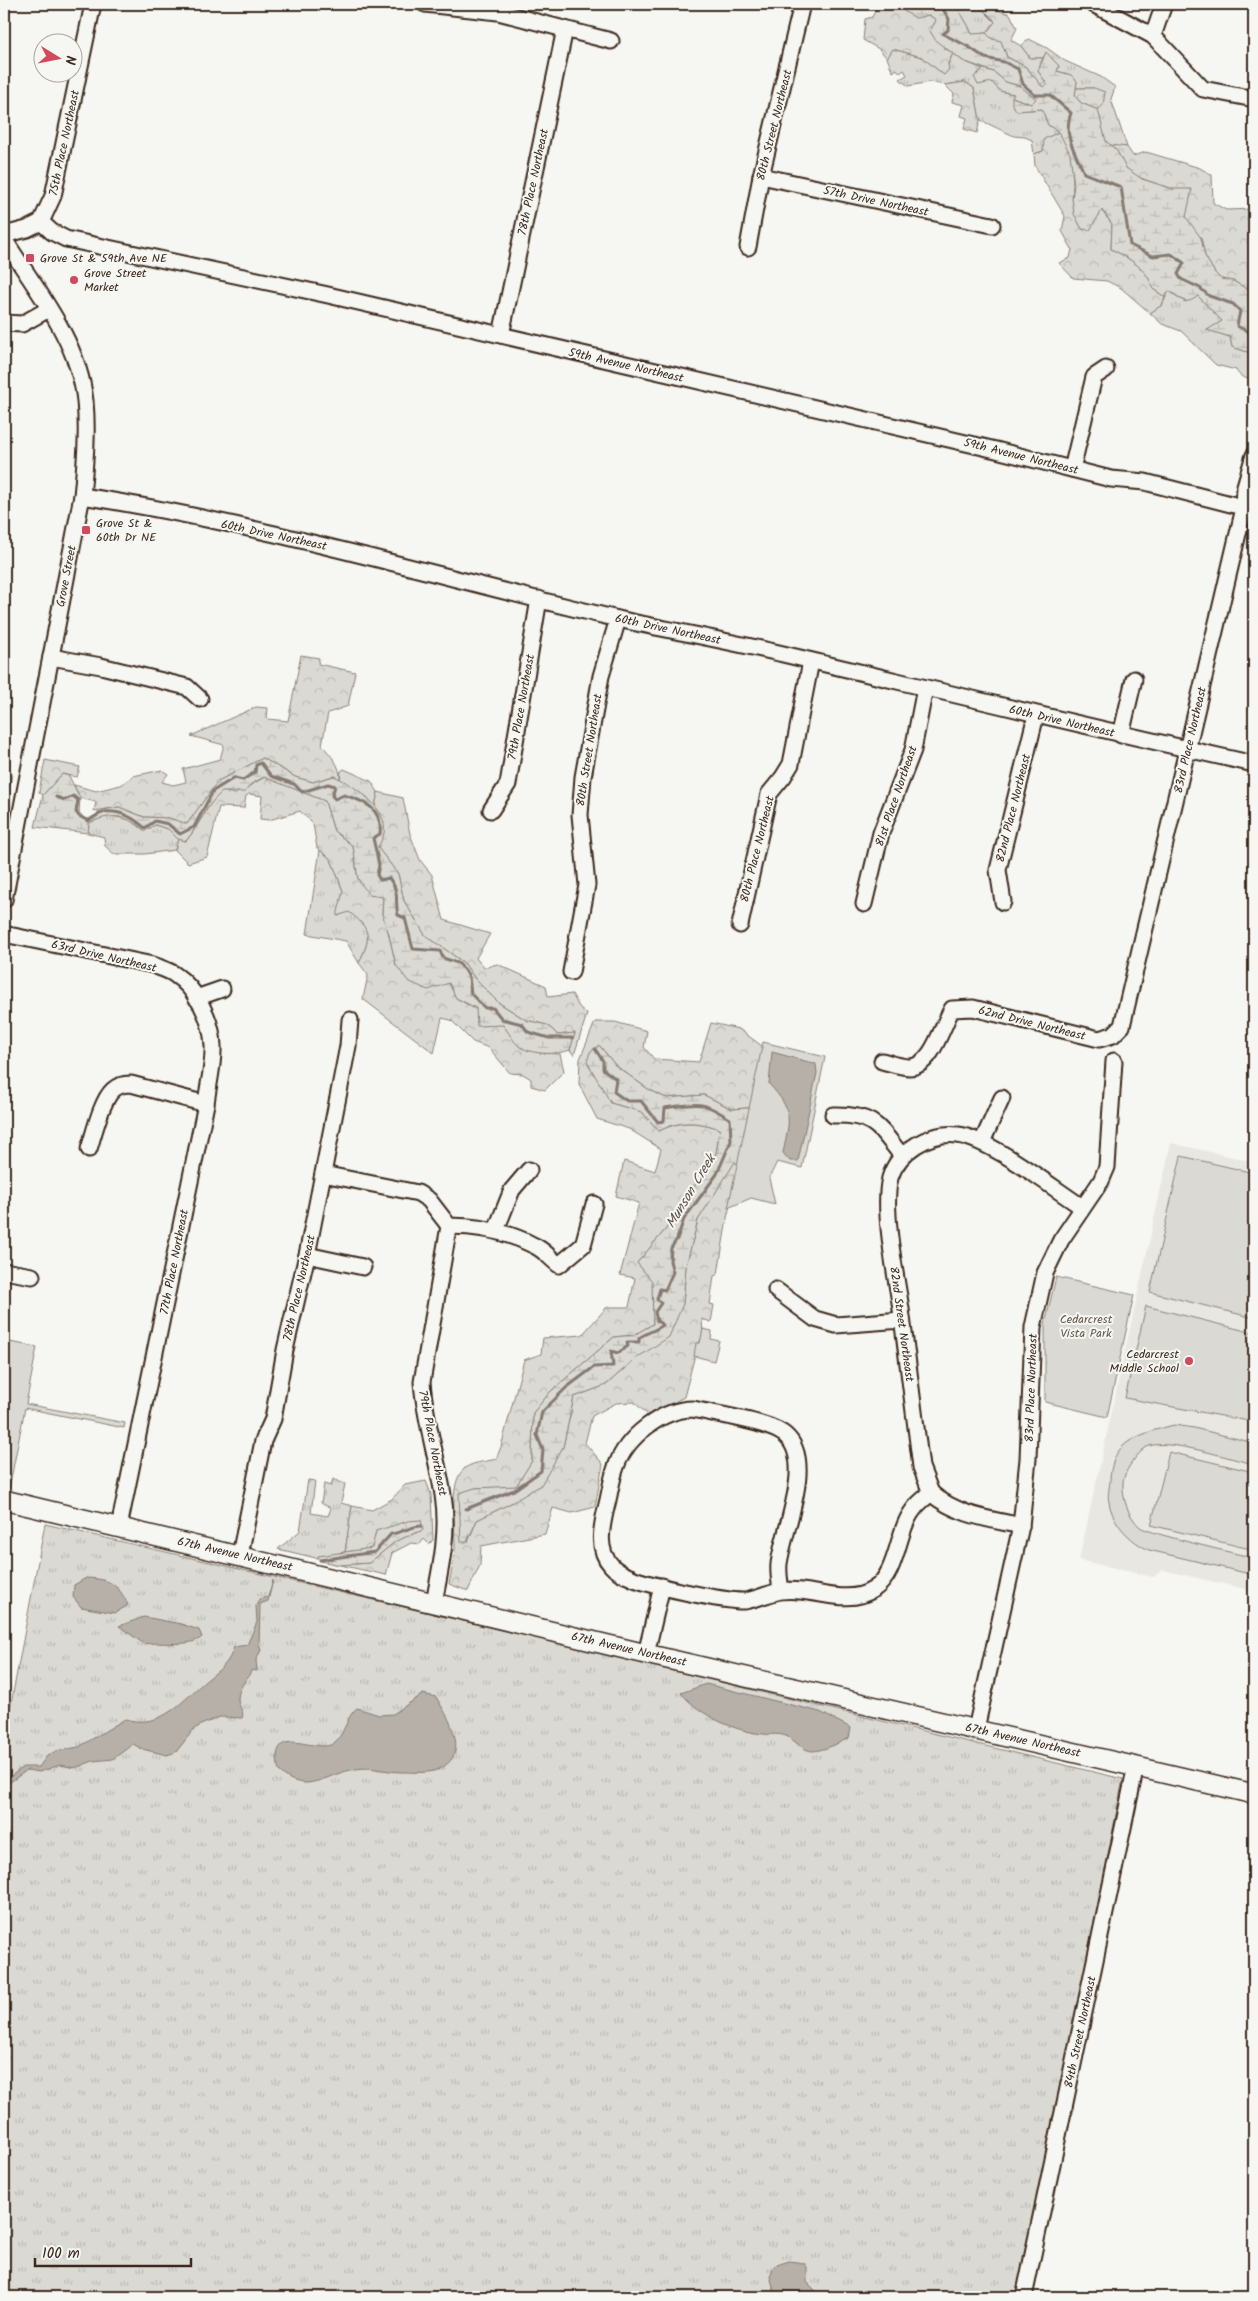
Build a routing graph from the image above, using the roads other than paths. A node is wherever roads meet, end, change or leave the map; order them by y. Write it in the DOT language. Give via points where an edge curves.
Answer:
graph roads {
  1 [pos="94,4"];
  2 [pos="425,4"];
  3 [pos="802,4"];
  4 [pos="1093,4"];
  5 [pos="1164,4"];
  6 [pos="565,29"];
  7 [pos="1153,36"];
  8 [pos="611,41"];
  9 [pos="1254,99"];
  10 [pos="761,176"];
  11 [pos="42,222"];
  12 [pos="992,225"];
  13 [pos="4,234"];
  14 [pos="4,239"];
  15 [pos="748,246"];
  16 [pos="49,309"];
  17 [pos="4,323"];
  18 [pos="501,335"];
  19 [pos="1106,369"];
  20 [pos="1254,454"];
  21 [pos="1072,469"];
  22 [pos="82,496"];
  23 [pos="1249,509"];
  24 [pos="539,599"];
  25 [pos="618,619"];
  26 [pos="51,657"];
  27 [pos="811,661"];
  28 [pos="1134,679"];
  29 [pos="925,688"];
  30 [pos="200,698"];
  31 [pos="1036,714"];
  32 [pos="1121,735"];
  33 [pos="1188,749"];
  34 [pos="1254,764"];
  35 [pos="491,810"];
  36 [pos="4,900"];
  37 [pos="1003,902"];
  38 [pos="864,904"];
  39 [pos="740,925"];
  40 [pos="4,934"];
  41 [pos="571,972"];
  42 [pos="222,989"];
  43 [pos="196,998"];
  44 [pos="350,1020"];
  45 [pos="1122,1026"];
  46 [pos="882,1061"];
  47 [pos="1114,1061"];
  48 [pos="1002,1098"];
  49 [pos="206,1104"];
  50 [pos="832,1115"];
  51 [pos="982,1142"];
  52 [pos="88,1150"];
  53 [pos="902,1156"];
  54 [pos="528,1170"];
  55 [pos="323,1174"];
  56 [pos="594,1204"];
  57 [pos="1082,1207"];
  58 [pos="449,1226"];
  59 [pos="496,1230"];
  60 [pos="307,1255"];
  61 [pos="363,1267"];
  62 [pos="4,1271"];
  63 [pos="32,1276"];
  64 [pos="776,1290"];
  65 [pos="902,1320"];
  66 [pos="930,1493"];
  67 [pos="4,1500"];
  68 [pos="1021,1526"];
  69 [pos="119,1527"];
  70 [pos="240,1555"];
  71 [pos="662,1586"];
  72 [pos="781,1591"];
  73 [pos="434,1602"];
  74 [pos="646,1654"];
  75 [pos="976,1729"];
  76 [pos="1136,1766"];
  77 [pos="1254,1794"];
  78 [pos="1024,2297"];
  1 -- 11 [label="street, 75th Place Northeast" via="53,196"];
  2 -- 6 [label="street" via="498,12"];
  3 -- 10 [label="street, 80th Street Northeast"];
  4 -- 7 [label="street"];
  5 -- 7 [label="street"];
  6 -- 8 [label="street"];
  6 -- 18 [label="street, 78th Place Northeast"];
  7 -- 9 [label="street" via="1204,89"];
  10 -- 12 [label="street, 57th Drive Northeast"];
  10 -- 15 [label="street, 80th Street Northeast"];
  11 -- 13 [label="street"];
  11 -- 18 [label="street, 59th Avenue Northeast" via="66,239"];
  14 -- 16 [label="street, Grove Street"];
  16 -- 17 [label="street" via="22,324"];
  16 -- 22 [label="street, Grove Street" via="74,357 85,400 86,452"];
  18 -- 21 [label="street, 59th Avenue Northeast"];
  19 -- 21 [label="street" via="1094,378"];
  20 -- 23 [label="street, 83rd Place Northeast" via="1245,486"];
  21 -- 23 [label="street, 59th Avenue Northeast" via="1145,482"];
  22 -- 24 [label="street, 60th Drive Northeast" via="124,502 307,542"];
  22 -- 26 [label="street, Grove Street"];
  23 -- 33 [label="street, 83rd Place Northeast"];
  24 -- 25 [label="street, 60th Drive Northeast"];
  24 -- 35 [label="street, 79th Place Northeast" via="508,784"];
  25 -- 27 [label="street, 60th Drive Northeast"];
  25 -- 41 [label="street, 80th Street Northeast" via="601,676 583,777 580,814 587,885"];
  26 -- 30 [label="street" via="188,687"];
  26 -- 36 [label="street, Grove Street"];
  27 -- 29 [label="street, 60th Drive Northeast"];
  27 -- 39 [label="street, 80th Place Northeast" via="791,764 769,794"];
  28 -- 32 [label="street"];
  29 -- 31 [label="street, 60th Drive Northeast"];
  29 -- 38 [label="street, 81st Place Northeast" via="913,750 881,833"];
  31 -- 32 [label="street, 60th Drive Northeast"];
  31 -- 37 [label="street, 82nd Place Northeast" via="998,870"];
  32 -- 33 [label="street, 60th Drive Northeast"];
  33 -- 34 [label="street, 60th Drive Northeast"];
  33 -- 45 [label="street, 83rd Place Northeast"];
  40 -- 43 [label="street, 63rd Drive Northeast" via="153,965 174,974"];
  42 -- 43 [label="street"];
  43 -- 49 [label="street, 77th Place Northeast" via="209,1023 213,1047"];
  44 -- 55 [label="street, 78th Place Northeast" via="348,1046"];
  45 -- 46 [label="street, 62nd Drive Northeast" via="1112,1035 1099,1039 973,1008 952,1009 932,1053 923,1062 910,1067"];
  47 -- 57 [label="street, 83rd Place Northeast" via="1107,1167"];
  48 -- 51 [label="street"];
  49 -- 52 [label="street" via="131,1084 121,1085 106,1100"];
  49 -- 69 [label="street, 77th Place Northeast"];
  50 -- 53 [label="street" via="855,1114 876,1124"];
  51 -- 53 [label="street" via="958,1135 938,1136 922,1141"];
  51 -- 57 [label="street"];
  53 -- 65 [label="street, 82nd Street Northeast" via="891,1176 886,1196"];
  54 -- 59 [label="street" via="512,1190"];
  55 -- 58 [label="street" via="418,1193 429,1200"];
  55 -- 60 [label="street, 78th Place Northeast"];
  56 -- 59 [label="street" via="583,1245 559,1265 537,1247"];
  57 -- 68 [label="street, 83rd Place Northeast" via="1045,1273 1032,1327 1028,1459"];
  58 -- 59 [label="street"];
  58 -- 73 [label="street, 79th Place Northeast" via="422,1382 444,1504 444,1539"];
  60 -- 61 [label="street"];
  60 -- 70 [label="street, 78th Place Northeast" via="273,1419 263,1441"];
  62 -- 63 [label="street"];
  64 -- 65 [label="street" via="815,1320 836,1326"];
  65 -- 66 [label="street, 82nd Street Northeast" via="921,1467"];
  66 -- 68 [label="street" via="944,1505 960,1512"];
  66 -- 72 [label="street" via="914,1509 888,1572 875,1588 856,1596 842,1597"];
  67 -- 69 [label="main road, 67th Avenue Northeast"];
  68 -- 75 [label="street, 83rd Place Northeast"];
  69 -- 70 [label="main road, 67th Avenue Northeast"];
  70 -- 73 [label="main road, 67th Avenue Northeast"];
  71 -- 72 [label="street" via="743,1601"];
  71 -- 72 [label="street" via="631,1578 611,1565 605,1555 601,1533 616,1467 628,1446 658,1418 680,1409 693,1409 767,1426 785,1435 792,1443 798,1457 799,1474 779,1564"];
  71 -- 74 [label="street"];
  73 -- 74 [label="main road, 67th Avenue Northeast"];
  74 -- 75 [label="main road, 67th Avenue Northeast"];
  75 -- 76 [label="main road, 67th Avenue Northeast"];
  76 -- 77 [label="main road, 67th Avenue Northeast"];
  76 -- 78 [label="street, 84th Street Northeast"];
}
